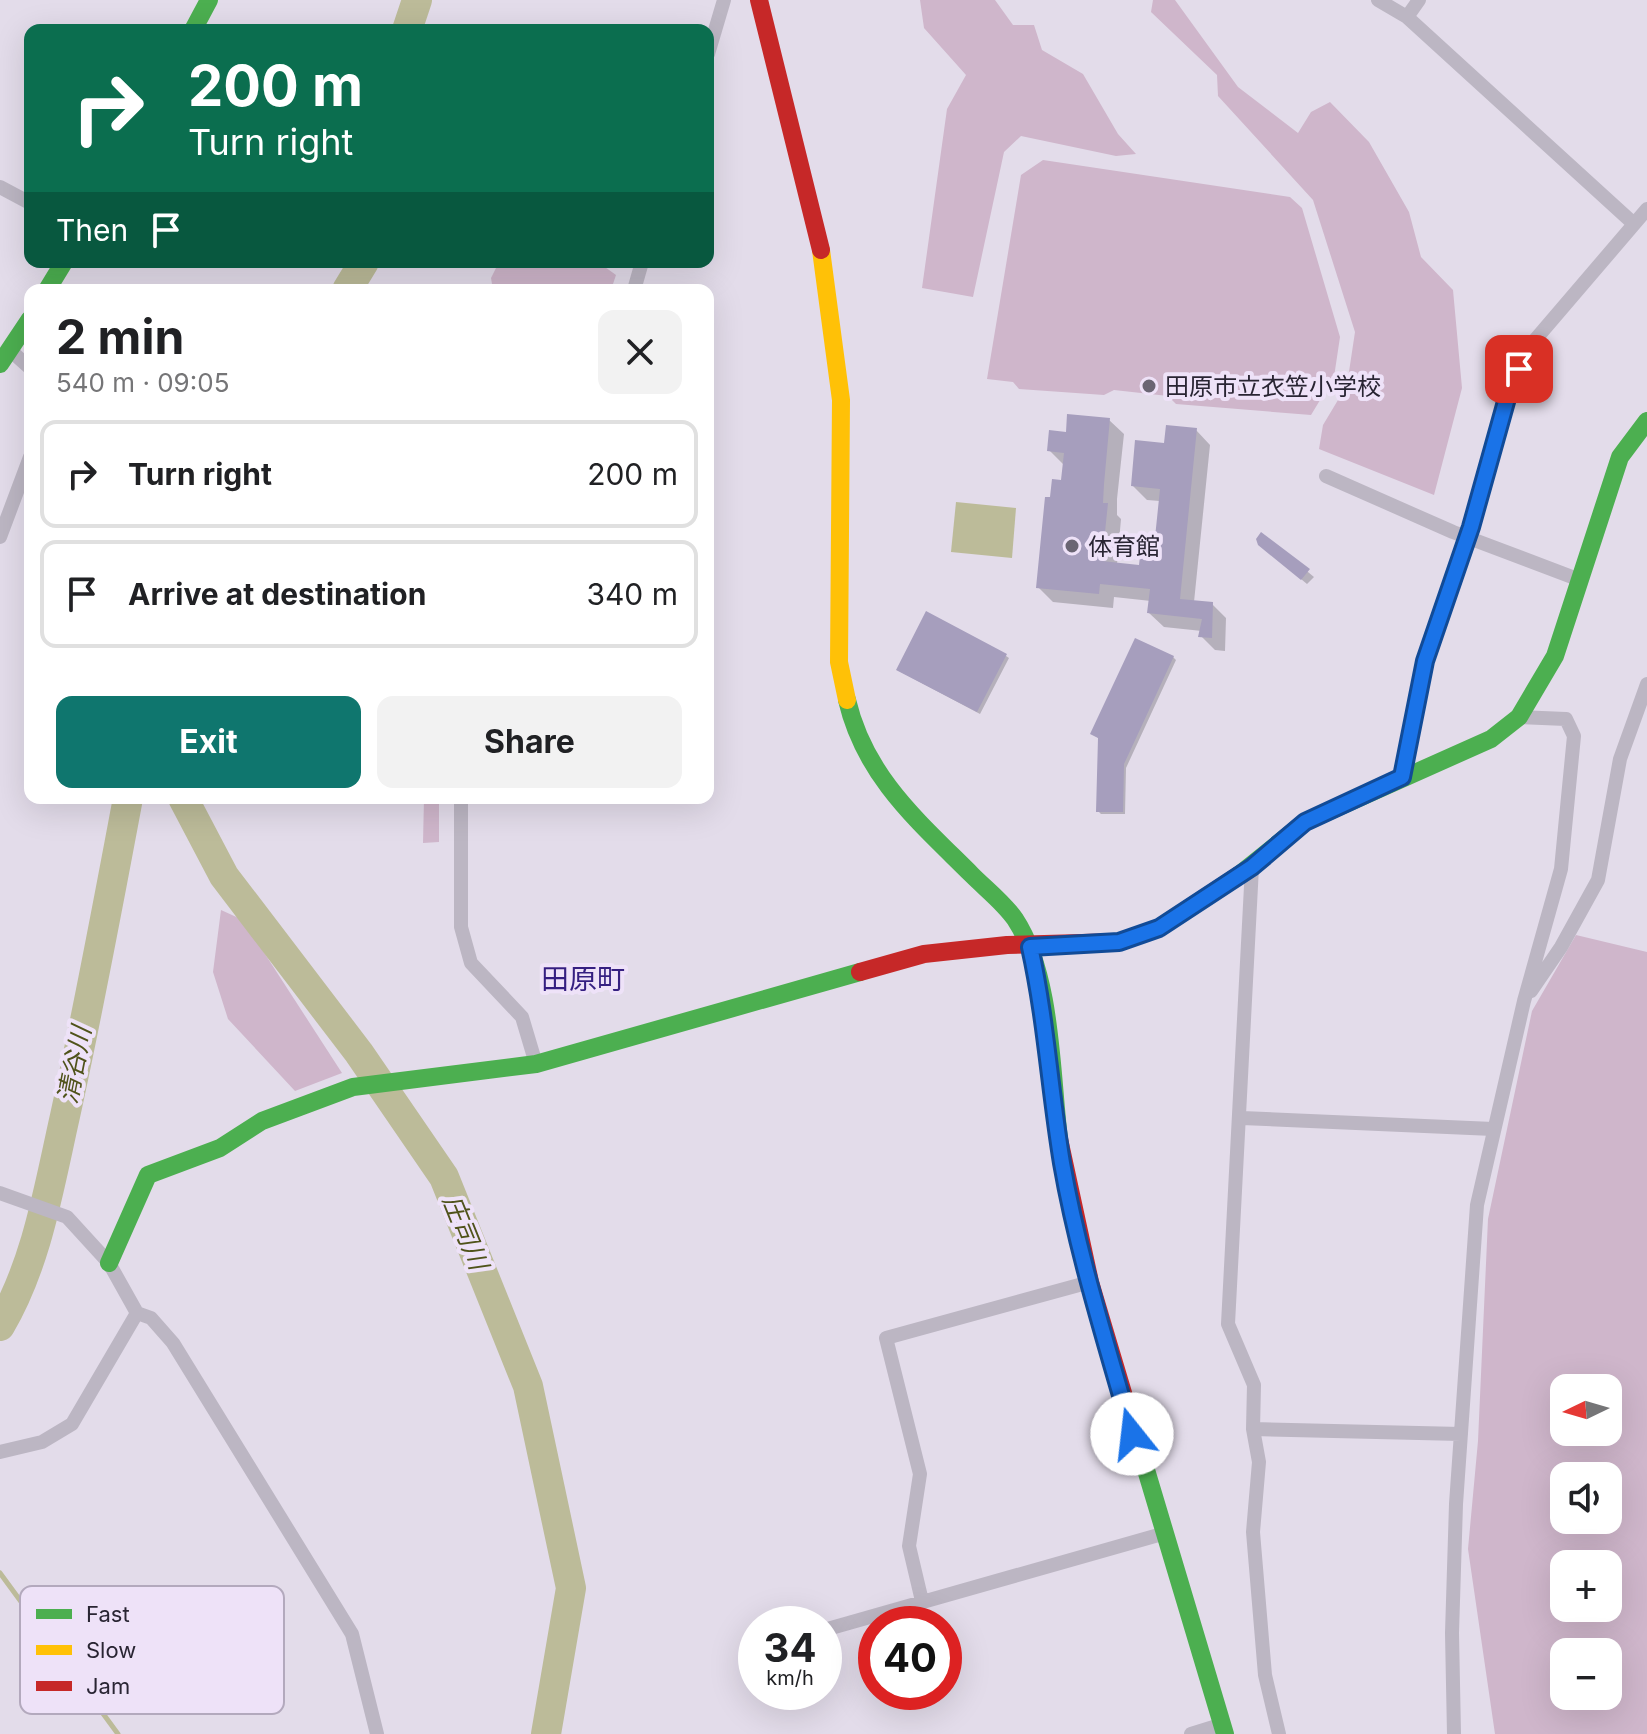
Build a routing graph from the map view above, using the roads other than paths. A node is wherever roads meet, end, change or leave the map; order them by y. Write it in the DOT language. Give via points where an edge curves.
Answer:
graph roads {
  1 [pos="209,0"];
  2 [pos="724,0"];
  3 [pos="759,0"];
  4 [pos="1378,0"];
  5 [pos="1419,0"];
  6 [pos="1407,17"];
  7 [pos="196,24"];
  8 [pos="714,34"];
  9 [pos="0,187"];
  10 [pos="24,200"];
  11 [pos="1647,209"];
  12 [pos="1634,224"];
  13 [pos="24,329"];
  14 [pos="6,358"];
  15 [pos="1647,421"];
  16 [pos="24,473"];
  17 [pos="1326,476"];
  18 [pos="0,537"];
  19 [pos="1467,538"];
  20 [pos="1580,580"];
  21 [pos="1647,684"];
  22 [pos="1519,717"];
  23 [pos="1402,777"];
  24 [pos="461,804"];
  25 [pos="1252,867"];
  26 [pos="1030,947"];
  27 [pos="1524,1001"];
  28 [pos="536,1064"];
  29 [pos="1242,1118"];
  30 [pos="1493,1129"];
  31 [pos="0,1193"];
  32 [pos="109,1263"];
  33 [pos="1090,1282"];
  34 [pos="137,1313"];
  35 [pos="1253,1429"];
  36 [pos="1461,1434"];
  37 [pos="0,1452"];
  38 [pos="1162,1534"];
  39 [pos="922,1601"];
  40 [pos="842,1625"];
  41 [pos="1222,1729"];
  42 [pos="377,1734"];
  43 [pos="1191,1734"];
  44 [pos="1279,1734"];
  45 [pos="1454,1734"];
  1 -- 7 [label="street"];
  2 -- 8 [label="street"];
  3 -- 26 [label="street" via="827,274 841,400 839,662 855,734 892,795 1014,917"];
  4 -- 6 [label="street"];
  5 -- 6 [label="street"];
  6 -- 12 [label="street"];
  9 -- 10 [label="street"];
  11 -- 12 [label="street"];
  12 -- 19 [label="street" via="1529,347 1509,391"];
  13 -- 14 [label="street"];
  15 -- 20 [label="street" via="1620,457"];
  16 -- 18 [label="street"];
  17 -- 19 [label="street"];
  19 -- 20 [label="street"];
  19 -- 23 [label="street" via="1425,661"];
  20 -- 22 [label="street" via="1555,656"];
  21 -- 27 [label="street" via="1620,759 1598,880"];
  22 -- 23 [label="street" via="1491,739"];
  22 -- 27 [label="street" via="1566,719 1574,736 1561,869"];
  23 -- 25 [label="street" via="1305,822"];
  24 -- 28 [label="street" via="461,927 471,963 522,1017"];
  25 -- 26 [label="street" via="1159,928 1119,942"];
  25 -- 29 [label="street"];
  26 -- 28 [label="street" via="924,954"];
  26 -- 33 [label="street" via="1044,1009 1062,1165"];
  27 -- 30 [label="street"];
  28 -- 32 [label="street" via="353,1087 262,1121 220,1148 148,1175"];
  29 -- 30 [label="street"];
  29 -- 35 [label="street" via="1228,1324 1254,1385"];
  30 -- 36 [label="street" via="1477,1205"];
  31 -- 32 [label="street" via="67,1217"];
  32 -- 34 [label="street"];
  33 -- 38 [label="street"];
  33 -- 39 [label="street" via="886,1338 920,1474 909,1546"];
  34 -- 37 [label="street" via="72,1424 42,1442"];
  34 -- 42 [label="street" via="151,1318 173,1343 352,1634"];
  35 -- 36 [label="street"];
  35 -- 44 [label="street" via="1259,1462 1253,1532 1265,1675"];
  36 -- 45 [label="street" via="1452,1633"];
  38 -- 39 [label="street"];
  38 -- 41 [label="street"];
  39 -- 40 [label="street"];
  41 -- 43 [label="street"];
}
